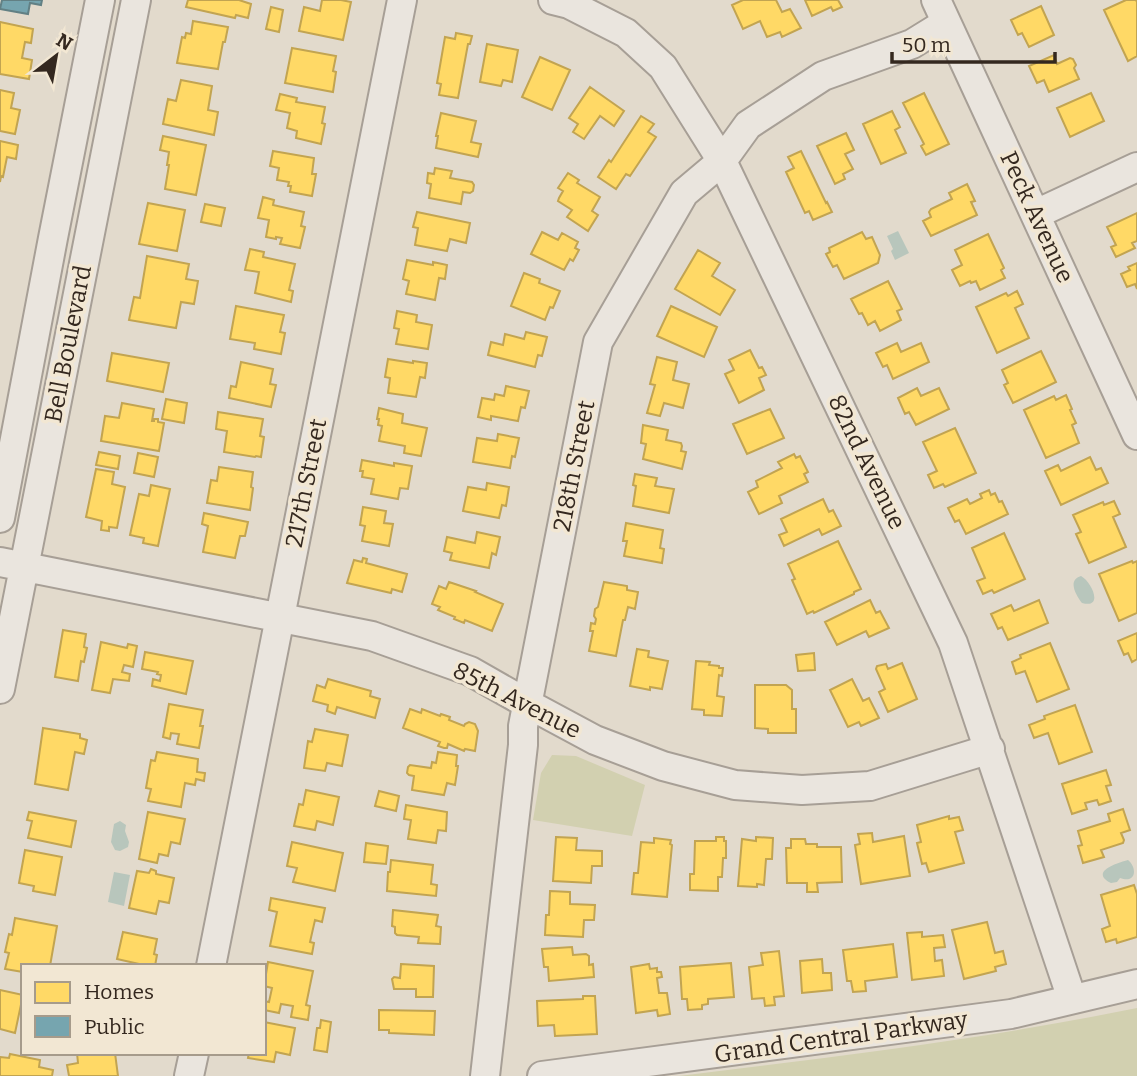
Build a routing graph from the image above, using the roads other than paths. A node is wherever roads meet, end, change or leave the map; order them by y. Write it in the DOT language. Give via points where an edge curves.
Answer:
graph roads {
  1 [pos="100,0"];
  2 [pos="136,0"];
  3 [pos="402,0"];
  4 [pos="553,0"];
  5 [pos="941,11"];
  6 [pos="722,161"];
  7 [pos="1137,167"];
  8 [pos="1036,214"];
  9 [pos="1137,435"];
  10 [pos="0,518"];
  11 [pos="12,565"];
  12 [pos="280,618"];
  13 [pos="0,688"];
  14 [pos="528,704"];
  15 [pos="990,749"];
  16 [pos="211,964"];
  17 [pos="1137,984"];
  18 [pos="1072,999"];
  19 [pos="194,1055"];
  20 [pos="189,1076"];
  21 [pos="485,1076"];
  22 [pos="542,1076"];
  1 -- 10 [label="street, Bell Boulevard"];
  2 -- 11 [label="street, Bell Boulevard"];
  3 -- 12 [label="street, 217th Street"];
  4 -- 6 [label="street, 82nd Avenue" via="626,33 663,67"];
  5 -- 6 [label="street, 218th Street" via="912,44 823,76 748,125"];
  5 -- 8 [label="street, Peck Avenue"];
  6 -- 14 [label="street, 218th Street" via="684,193 598,342"];
  6 -- 15 [label="street, 82nd Avenue" via="953,643"];
  7 -- 8 [label="street"];
  8 -- 9 [label="street, Peck Avenue"];
  11 -- 12 [label="street, 85th Avenue"];
  11 -- 13 [label="street, Bell Boulevard"];
  12 -- 14 [label="street, 85th Avenue" via="372,636 470,671"];
  12 -- 16 [label="street, 217th Street"];
  14 -- 15 [label="street, 85th Avenue" via="595,740 663,766 735,785 803,790 870,786"];
  14 -- 21 [label="street, 218th Street"];
  15 -- 18 [label="street, 82nd Avenue"];
  17 -- 18 [label="street, Grand Central Parkway"];
  18 -- 22 [label="street, Grand Central Parkway" via="1011,1014"];
  19 -- 20 [label="street"];
}
